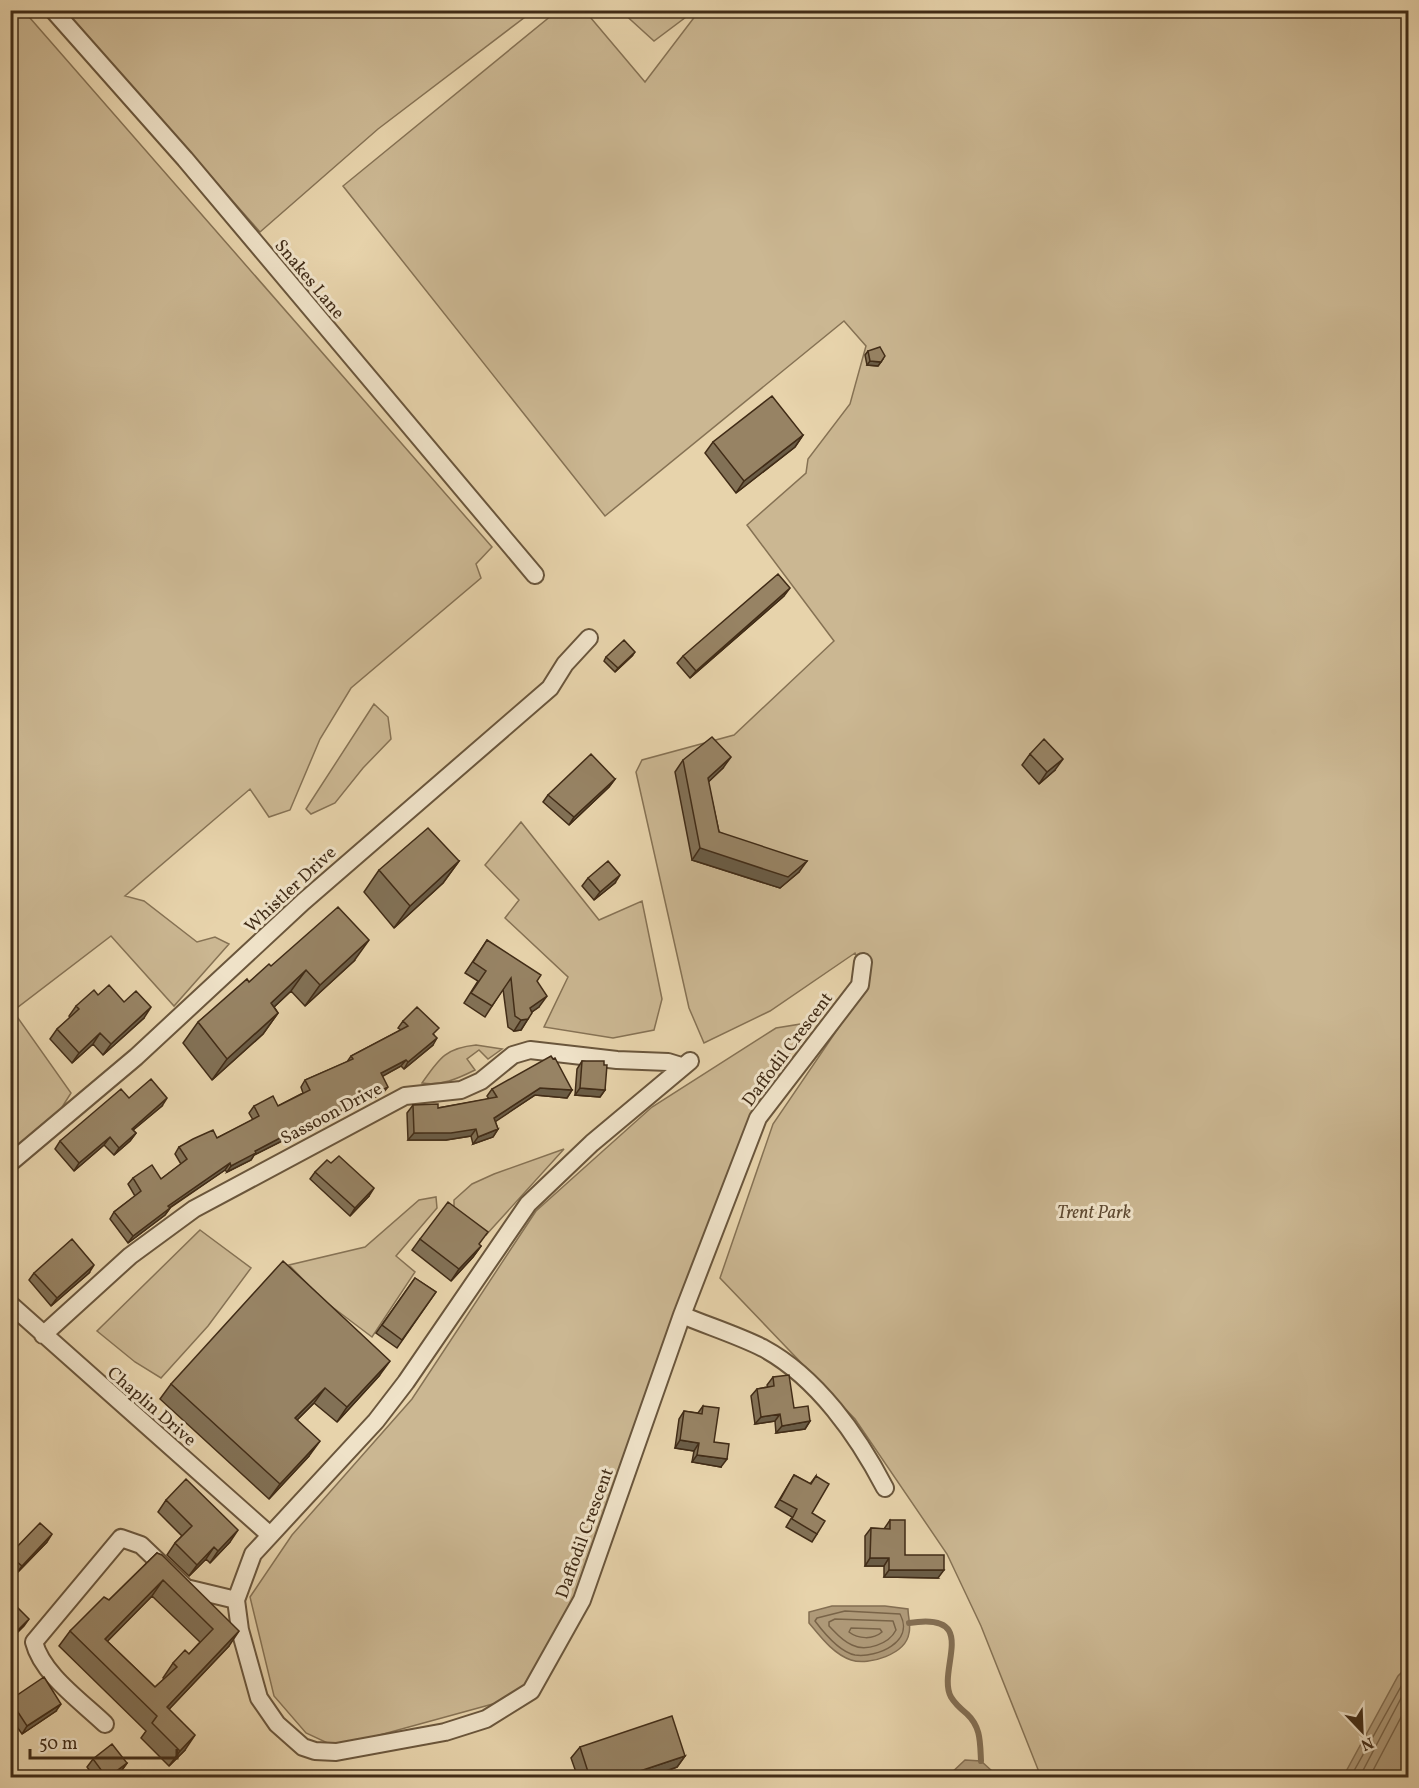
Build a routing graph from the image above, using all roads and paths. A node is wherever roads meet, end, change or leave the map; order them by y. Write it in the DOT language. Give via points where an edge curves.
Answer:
graph roads {
  1 [pos="53,10"];
  2 [pos="535,575"];
  3 [pos="589,638"];
  4 [pos="863,962"];
  5 [pos="686,1063"];
  6 [pos="10,1163"];
  7 [pos="10,1304"];
  8 [pos="682,1316"];
  9 [pos="43,1335"];
  10 [pos="885,1488"];
  11 [pos="270,1535"];
  12 [pos="236,1600"];
  13 [pos="105,1724"];
  1 -- 2 [label="street, Snakes Lane" via="185,159"];
  3 -- 6 [label="street, Whistler Drive" via="550,688 303,902 136,1057"];
  4 -- 8 [label="street, Daffodil Crescent" via="860,985 758,1118"];
  5 -- 9 [label="street, Sassoon Drive" via="530,1050 513,1055 481,1081 461,1090 405,1096 194,1209 130,1256"];
  5 -- 11 [label="street, Daffodil Crescent" via="528,1204 382,1413"];
  7 -- 9 [label="street, Chaplin Drive"];
  8 -- 10 [label="street" via="763,1348 788,1365 825,1400"];
  8 -- 12 [label="street, Daffodil Crescent" via="582,1600 531,1691 486,1719 445,1732 371,1748 315,1751 289,1736 259,1698"];
  9 -- 11 [label="street, Chaplin Drive"];
  11 -- 12 [label="street, Daffodil Crescent" via="253,1554"];
  12 -- 13 [label="street" via="186,1588 141,1545 121,1538 33,1642 43,1661"];
}
